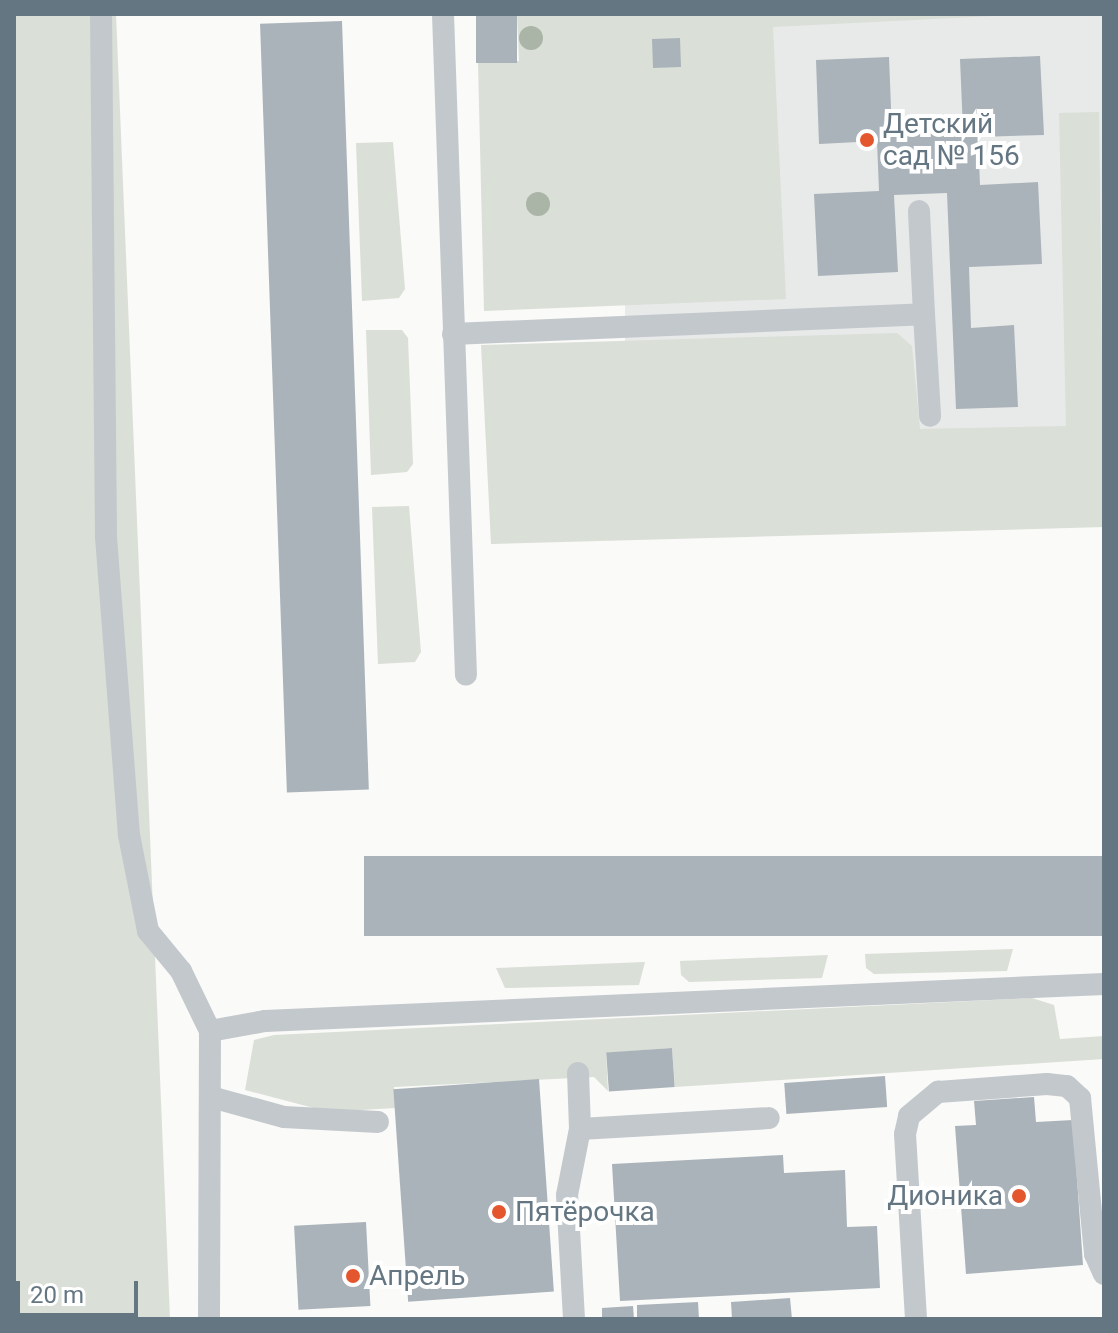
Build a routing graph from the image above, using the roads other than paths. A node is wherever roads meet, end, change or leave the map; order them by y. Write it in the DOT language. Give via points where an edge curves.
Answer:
graph roads {
  1 [pos="101,14"];
  2 [pos="443,14"];
  3 [pos="919,211"];
  4 [pos="924,314"];
  5 [pos="453,334"];
  6 [pos="930,416"];
  7 [pos="466,675"];
  8 [pos="1104,984"];
  9 [pos="210,1031"];
  10 [pos="578,1073"];
  11 [pos="211,1097"];
  12 [pos="769,1118"];
  13 [pos="378,1122"];
  14 [pos="580,1129"];
  15 [pos="1104,1274"];
  16 [pos="209,1319"];
  17 [pos="574,1319"];
  18 [pos="916,1319"];
  1 -- 9 [label="lane" via="106,537 129,835 148,931 181,971"];
  2 -- 5 [label="lane"];
  3 -- 4 [label="lane"];
  4 -- 5 [label="lane"];
  4 -- 6 [label="lane"];
  5 -- 7 [label="lane"];
  8 -- 9 [label="lane" via="265,1021"];
  9 -- 11 [label="lane"];
  10 -- 14 [label="lane"];
  11 -- 13 [label="lane" via="284,1117"];
  11 -- 16 [label="lane"];
  12 -- 14 [label="lane"];
  14 -- 17 [label="lane" via="567,1195"];
  15 -- 18 [label="lane" via="1095,1254 1080,1098 1067,1086 1047,1084 938,1092 909,1116 905,1134"];
}
